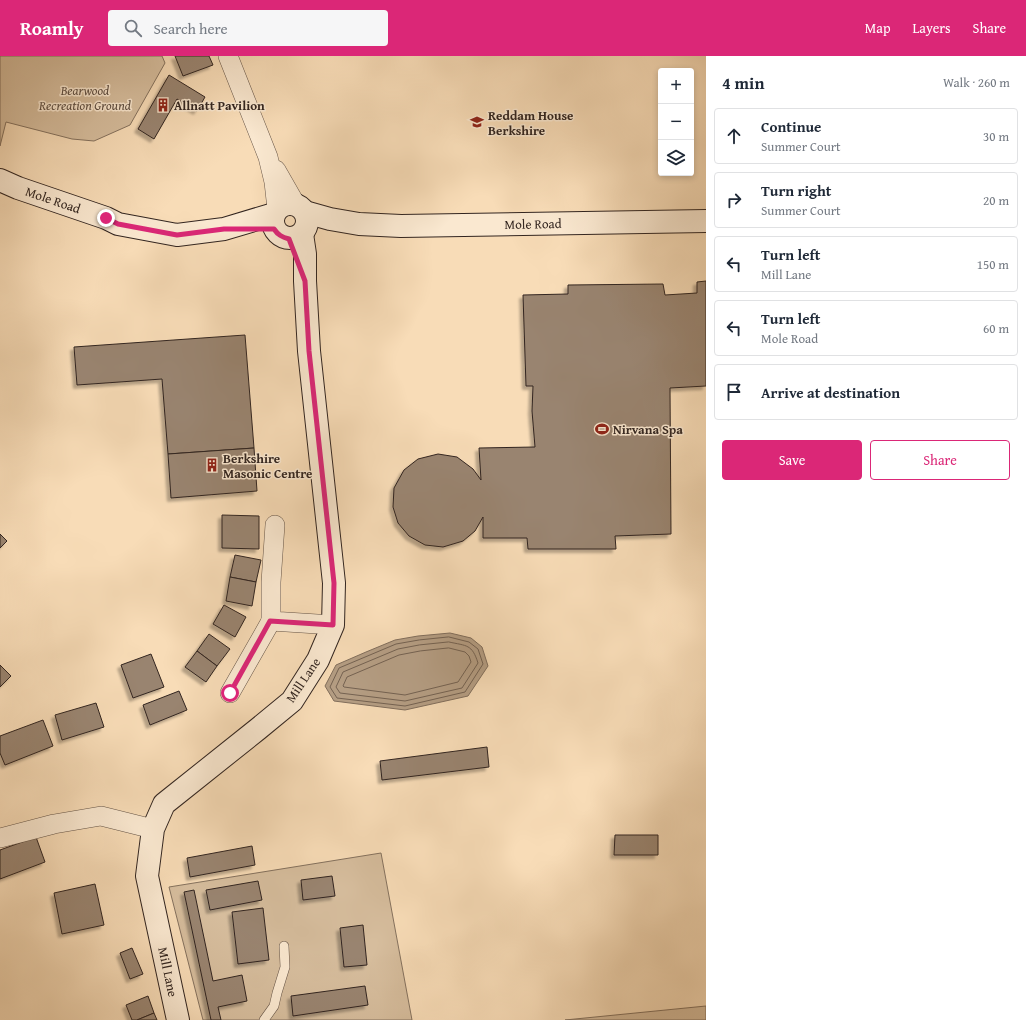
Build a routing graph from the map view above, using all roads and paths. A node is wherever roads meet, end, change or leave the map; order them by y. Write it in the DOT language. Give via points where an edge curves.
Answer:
graph roads {
  1 [pos="228,56"];
  2 [pos="0,180"];
  3 [pos="290,221"];
  4 [pos="706,221"];
  5 [pos="275,525"];
  6 [pos="270,621"];
  7 [pos="333,625"];
  8 [pos="230,693"];
  9 [pos="153,829"];
  10 [pos="0,838"];
  11 [pos="284,946"];
  12 [pos="178,1020"];
  13 [pos="264,1020"];
  1 -- 3 [label="street"];
  2 -- 3 [label="street, Mole Road" via="118,224 177,235"];
  3 -- 4 [label="street, Mole Road" via="330,219 360,224 401,226"];
  3 -- 7 [label="street, Mill Lane" via="305,254 309,351 334,583"];
  5 -- 6 [label="street"];
  6 -- 7 [label="street"];
  6 -- 8 [label="street"];
  7 -- 9 [label="street, Mill Lane" via="318,660 292,701 164,804"];
  9 -- 10 [label="street" via="101,816 54,824"];
  9 -- 12 [label="street, Mill Lane" via="147,876"];
  11 -- 13 [label="lane" via="285,967 274,1006"];
}
